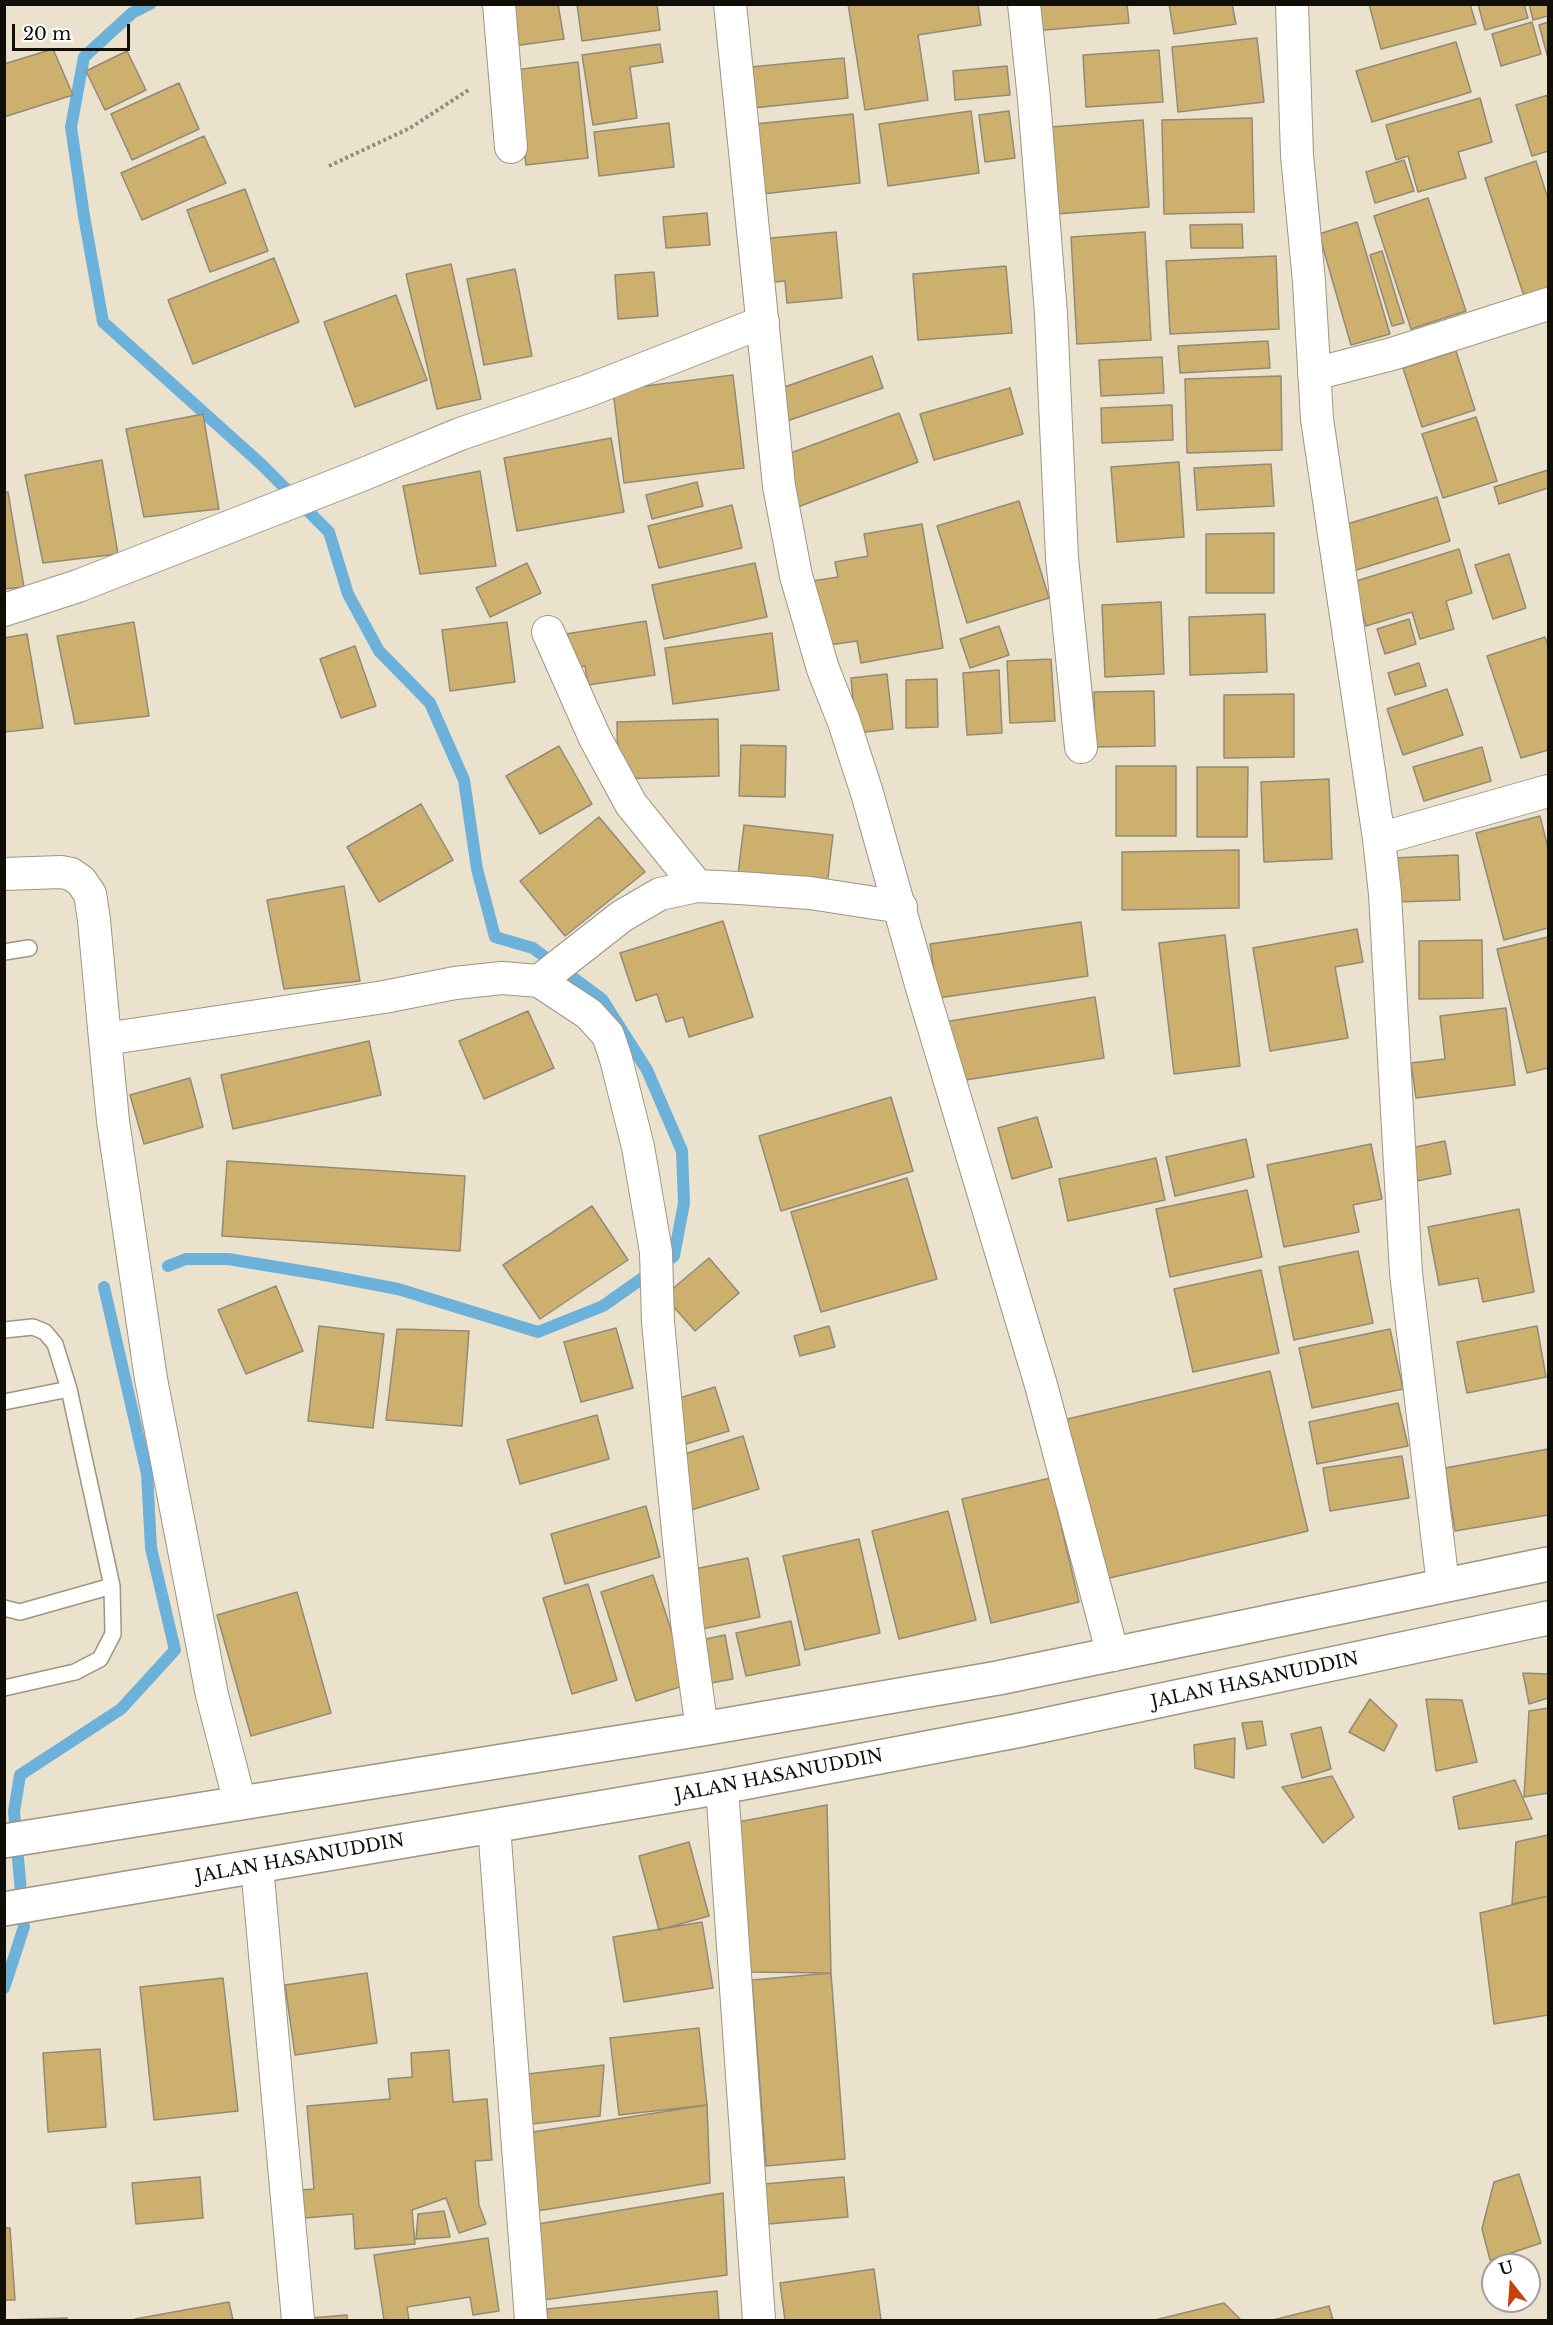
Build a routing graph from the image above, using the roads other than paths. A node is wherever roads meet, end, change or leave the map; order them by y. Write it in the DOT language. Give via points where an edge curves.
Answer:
graph roads {
  1 [pos="499,4"];
  2 [pos="730,4"];
  3 [pos="1024,4"];
  4 [pos="1292,4"];
  5 [pos="511,147"];
  6 [pos="1548,304"];
  7 [pos="763,322"];
  8 [pos="1314,374"];
  9 [pos="4,610"];
  10 [pos="548,633"];
  11 [pos="1081,747"];
  12 [pos="1548,791"];
  13 [pos="1379,839"];
  14 [pos="4,874"];
  15 [pos="697,886"];
  16 [pos="901,907"];
  17 [pos="29,948"];
  18 [pos="4,952"];
  19 [pos="540,980"];
  20 [pos="105,1039"];
  21 [pos="4,1330"];
  22 [pos="69,1389"];
  23 [pos="4,1402"];
  24 [pos="1548,1564"];
  25 [pos="1443,1585"];
  26 [pos="112,1586"];
  27 [pos="4,1608"];
  28 [pos="1548,1618"];
  29 [pos="1113,1655"];
  30 [pos="4,1688"];
  31 [pos="702,1729"];
  32 [pos="722,1787"];
  33 [pos="240,1803"];
  34 [pos="494,1826"];
  35 [pos="10,1840"];
  36 [pos="257,1866"];
  37 [pos="16,1907"];
  38 [pos="298,2320"];
  39 [pos="531,2320"];
  40 [pos="759,2320"];
  1 -- 5 [label="street"];
  2 -- 7 [label="street"];
  3 -- 11 [label="street" via="1051,314 1062,558"];
  4 -- 8 [label="street" via="1297,155"];
  6 -- 8 [label="street" via="1392,354"];
  7 -- 9 [label="street" via="587,391 460,434 78,586"];
  7 -- 16 [label="street" via="779,486 795,576"];
  8 -- 13 [label="street" via="1322,453"];
  10 -- 15 [label="street" via="595,738 631,804"];
  12 -- 13 [label="street"];
  13 -- 25 [label="street" via="1406,1273"];
  14 -- 20 [label="street" via="71,874 90,894"];
  15 -- 16 [label="street" via="810,893"];
  15 -- 19 [label="street" via="660,894 622,916"];
  16 -- 29 [label="street" via="1041,1385"];
  17 -- 18 [label="lane"];
  19 -- 20 [label="street" via="502,978 455,983"];
  19 -- 31 [label="street" via="589,1014 608,1035 638,1147 656,1252 658,1322 687,1622"];
  20 -- 33 [label="street" via="113,1121 151,1379 212,1695"];
  21 -- 22 [label="lane" via="33,1327 45,1332 55,1344"];
  22 -- 23 [label="lane"];
  22 -- 26 [label="lane"];
  24 -- 25 [label="street"];
  25 -- 29 [label="street"];
  26 -- 27 [label="lane" via="20,1612"];
  26 -- 30 [label="lane" via="113,1634 100,1659 75,1672"];
  28 -- 32 [label="street, JALAN HASANUDDIN" via="1021,1730"];
  29 -- 31 [label="street"];
  31 -- 33 [label="street"];
  32 -- 34 [label="street, JALAN HASANUDDIN"];
  32 -- 40 [label="street"];
  33 -- 35 [label="street"];
  34 -- 36 [label="street, JALAN HASANUDDIN"];
  34 -- 39 [label="street"];
  36 -- 37 [label="street, JALAN HASANUDDIN"];
  36 -- 38 [label="street"];
}
